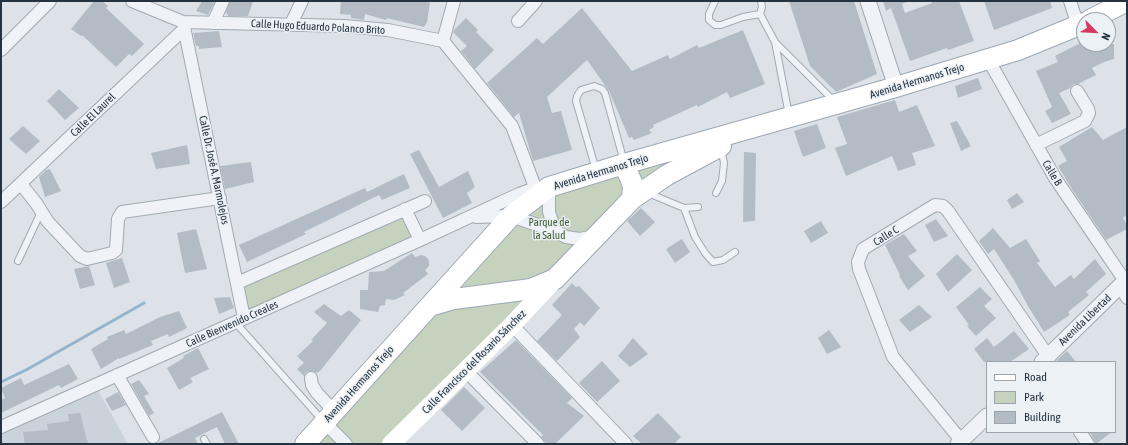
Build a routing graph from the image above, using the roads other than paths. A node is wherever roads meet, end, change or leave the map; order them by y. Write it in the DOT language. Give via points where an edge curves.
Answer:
graph roads {
  1 [pos="50,1"];
  2 [pos="132,1"];
  3 [pos="223,1"];
  4 [pos="302,1"];
  5 [pos="454,1"];
  6 [pos="536,1"];
  7 [pos="715,1"];
  8 [pos="761,1"];
  9 [pos="868,1"];
  10 [pos="1070,1"];
  11 [pos="1127,1"];
  12 [pos="152,5"];
  13 [pos="1077,12"];
  14 [pos="1106,12"];
  15 [pos="760,14"];
  16 [pos="518,21"];
  17 [pos="213,22"];
  18 [pos="291,24"];
  19 [pos="184,25"];
  20 [pos="1076,26"];
  21 [pos="443,41"];
  22 [pos="775,42"];
  23 [pos="1,50"];
  24 [pos="988,59"];
  25 [pos="896,88"];
  26 [pos="1077,91"];
  27 [pos="837,104"];
  28 [pos="789,118"];
  29 [pos="746,130"];
  30 [pos="1036,145"];
  31 [pos="721,146"];
  32 [pos="624,164"];
  33 [pos="597,172"];
  34 [pos="21,184"];
  35 [pos="541,190"];
  36 [pos="716,193"];
  37 [pos="638,195"];
  38 [pos="220,198"];
  39 [pos="425,201"];
  40 [pos="1,202"];
  41 [pos="698,207"];
  42 [pos="684,208"];
  43 [pos="405,210"];
  44 [pos="41,212"];
  45 [pos="511,216"];
  46 [pos="463,220"];
  47 [pos="555,232"];
  48 [pos="598,236"];
  49 [pos="420,240"];
  50 [pos="735,252"];
  51 [pos="18,261"];
  52 [pos="555,279"];
  53 [pos="237,282"];
  54 [pos="1125,286"];
  55 [pos="429,306"];
  56 [pos="240,320"];
  57 [pos="512,325"];
  58 [pos="1045,359"];
  59 [pos="466,371"];
  60 [pos="117,375"];
  61 [pos="311,378"];
  62 [pos="329,417"];
  63 [pos="986,417"];
  64 [pos="1,427"];
  65 [pos="1081,433"];
  66 [pos="153,437"];
  67 [pos="961,443"];
  68 [pos="304,444"];
  69 [pos="346,444"];
  70 [pos="391,444"];
  71 [pos="538,444"];
  72 [pos="626,444"];
  73 [pos="1088,444"];
  1 -- 23 [label="street"];
  2 -- 12 [label="street, Calle Hugo Eduardo Polanco Brito"];
  3 -- 17 [label="street"];
  4 -- 18 [label="street"];
  5 -- 21 [label="street"];
  6 -- 16 [label="street"];
  7 -- 15 [label="lane" via="709,14 710,20 715,24 721,25"];
  8 -- 15 [label="lane"];
  9 -- 25 [label="street"];
  10 -- 13 [label="street"];
  11 -- 14 [label="main road, Avenida Hermanos Trejo"];
  12 -- 19 [label="street, Calle Hugo Eduardo Polanco Brito"];
  15 -- 22 [label="lane"];
  17 -- 18 [label="street, Calle Hugo Eduardo Polanco Brito"];
  17 -- 19 [label="street, Calle Hugo Eduardo Polanco Brito"];
  18 -- 21 [label="street, Calle Hugo Eduardo Polanco Brito" via="388,30"];
  19 -- 34 [label="street, Calle El Laurel"];
  19 -- 38 [label="street, Calle Dr. José A. Marmolejos"];
  20 -- 24 [label="main road, Avenida Hermanos Trejo" via="1018,50"];
  21 -- 35 [label="street" via="512,126"];
  22 -- 27 [label="lane"];
  22 -- 28 [label="lane"];
  24 -- 25 [label="main road, Avenida Hermanos Trejo"];
  24 -- 30 [label="street, Calle B"];
  25 -- 27 [label="main road, Avenida Hermanos Trejo"];
  26 -- 30 [label="street" via="1089,113 1085,121"];
  27 -- 28 [label="main road, Avenida Hermanos Trejo"];
  28 -- 29 [label="main road, Avenida Hermanos Trejo"];
  29 -- 31 [label="main road, Avenida Hermanos Trejo"];
  29 -- 32 [label="main road, Avenida Hermanos Trejo"];
  30 -- 54 [label="street, Calle B"];
  31 -- 36 [label="lane" via="724,163 722,181"];
  31 -- 37 [label="main road, Avenida Hermanos Trejo" via="673,172"];
  32 -- 33 [label="main road, Avenida Hermanos Trejo"];
  32 -- 33 [label="lane" via="605,93 594,86 581,90 576,101"];
  32 -- 37 [label="main road"];
  33 -- 35 [label="main road, Avenida Hermanos Trejo"];
  34 -- 40 [label="street, Calle El Laurel"];
  34 -- 44 [label="street"];
  35 -- 45 [label="main road, Avenida Hermanos Trejo"];
  35 -- 46 [label="street, Calle Bienvenido Creales" via="519,194"];
  35 -- 47 [label="street"];
  37 -- 42 [label="lane"];
  37 -- 48 [label="main road, Avenida Hermanos Trejo"];
  38 -- 44 [label="street" via="122,212 118,219 116,250 87,259 80,256"];
  38 -- 53 [label="street, Calle Dr. José A. Marmolejos"];
  39 -- 43 [label="street"];
  41 -- 42 [label="lane"];
  42 -- 50 [label="lane" via="695,237 713,262 723,260"];
  43 -- 49 [label="street"];
  43 -- 53 [label="street"];
  44 -- 51 [label="lane"];
  45 -- 46 [label="street, Calle Bienvenido Creales"];
  45 -- 47 [label="street, Calle Bienvenido Creales"];
  45 -- 55 [label="main road, Avenida Hermanos Trejo"];
  46 -- 49 [label="street, Calle Bienvenido Creales"];
  47 -- 48 [label="street, Calle Bienvenido Creales" via="580,239"];
  48 -- 52 [label="main road, Avenida Hermanos Trejo"];
  49 -- 56 [label="street, Calle Bienvenido Creales"];
  52 -- 55 [label="main road, Avenida Hermanos Trejo" via="531,289 454,299"];
  52 -- 57 [label="main road, Calle Francisco del Rosario Sánchez"];
  53 -- 56 [label="street, Calle Dr. José A. Marmolejos"];
  54 -- 58 [label="street, Avenida Libertad"];
  55 -- 62 [label="main road, Avenida Hermanos Trejo"];
  56 -- 60 [label="street, Calle Bienvenido Creales"];
  56 -- 62 [label="lane"];
  57 -- 59 [label="main road, Calle Francisco del Rosario Sánchez"];
  57 -- 72 [label="street"];
  58 -- 67 [label="street, Calle C" via="943,206 935,205 863,249 858,262 859,269 893,357"];
  59 -- 70 [label="main road, Calle Francisco del Rosario Sánchez"];
  59 -- 71 [label="street"];
  60 -- 64 [label="street, Calle Bienvenido Creales"];
  60 -- 66 [label="street"];
  61 -- 62 [label="street" via="312,385"];
  62 -- 68 [label="main road, Avenida Hermanos Trejo"];
  62 -- 69 [label="street"];
  63 -- 67 [label="street"];
  65 -- 73 [label="street"];
}
